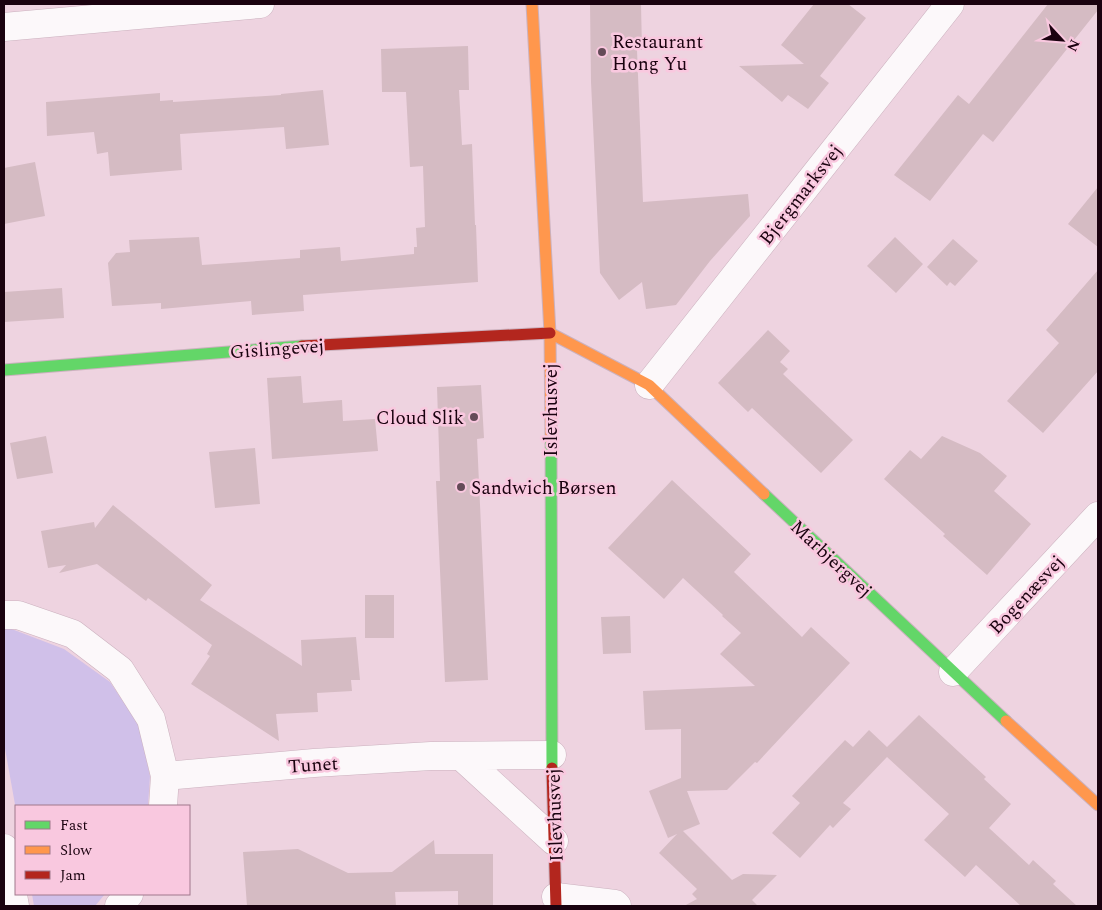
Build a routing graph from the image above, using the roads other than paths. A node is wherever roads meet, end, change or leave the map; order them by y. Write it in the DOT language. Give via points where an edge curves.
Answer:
graph roads {
  1 [pos="260,4"];
  2 [pos="532,4"];
  3 [pos="950,4"];
  4 [pos="4,27"];
  5 [pos="550,333"];
  6 [pos="4,370"];
  7 [pos="649,385"];
  8 [pos="1098,516"];
  9 [pos="4,615"];
  10 [pos="953,672"];
  11 [pos="552,755"];
  12 [pos="462,756"];
  13 [pos="165,776"];
  14 [pos="163,805"];
  15 [pos="1098,805"];
  16 [pos="554,841"];
  17 [pos="4,848"];
  18 [pos="128,895"];
  19 [pos="556,902"];
  20 [pos="14,906"];
  21 [pos="120,906"];
  22 [pos="617,906"];
  1 -- 4 [label="street"];
  2 -- 5 [label="street, Islevhusvej"];
  3 -- 7 [label="street, Bjergmarksvej"];
  5 -- 6 [label="street, Gislingevej" via="330,344"];
  5 -- 7 [label="street, Marbjergvej"];
  5 -- 11 [label="street, Islevhusvej"];
  7 -- 10 [label="street, Marbjergvej"];
  8 -- 10 [label="street, Bogenæsvej"];
  9 -- 13 [label="street" via="18,615 74,634 120,670 151,719"];
  10 -- 15 [label="street, Marbjergvej"];
  11 -- 12 [label="street, Tunet"];
  11 -- 16 [label="street, Islevhusvej"];
  12 -- 13 [label="street, Tunet" via="314,763"];
  12 -- 16 [label="street"];
  13 -- 14 [label="street"];
  16 -- 19 [label="street, Islevhusvej"];
  17 -- 20 [label="street"];
  18 -- 21 [label="street"];
  19 -- 22 [label="street"];
}
